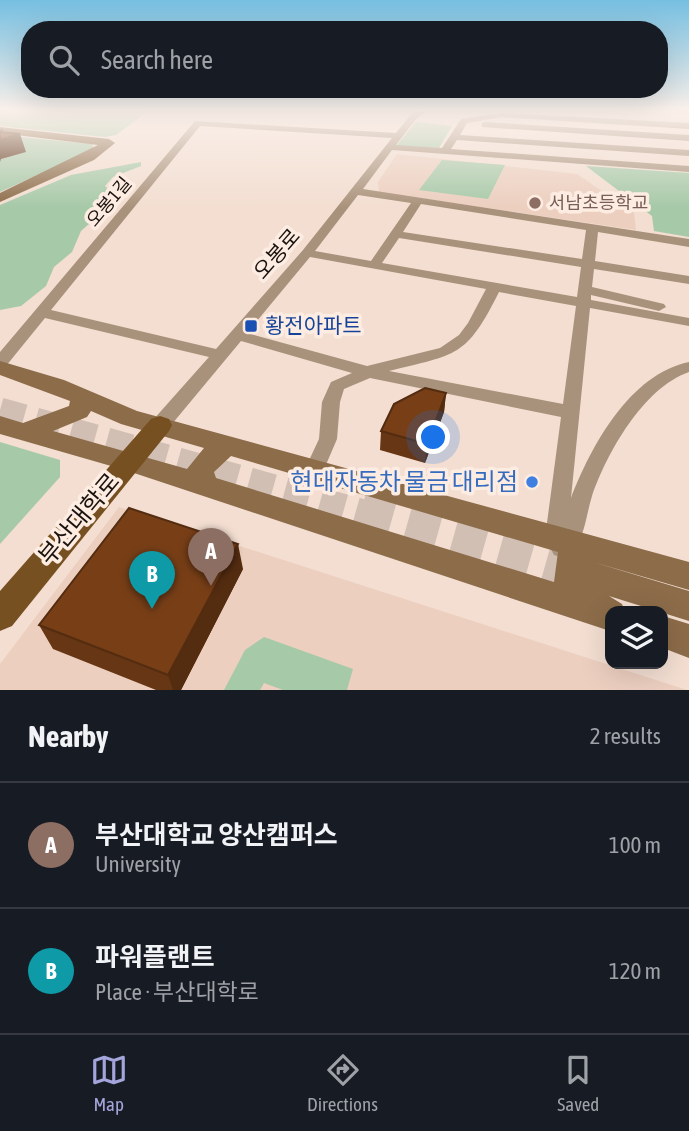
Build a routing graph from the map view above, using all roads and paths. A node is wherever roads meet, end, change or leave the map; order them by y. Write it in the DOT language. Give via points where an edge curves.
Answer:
graph roads {
  1 [pos="109,143"];
  2 [pos="181,143"];
  3 [pos="392,143"];
  4 [pos="405,143"];
  5 [pos="450,143"];
  6 [pos="553,143"];
  7 [pos="582,145"];
  8 [pos="445,151"];
  9 [pos="689,153"];
  10 [pos="584,163"];
  11 [pos="689,169"];
  12 [pos="356,191"];
  13 [pos="0,198"];
  14 [pos="418,201"];
  15 [pos="592,228"];
  16 [pos="395,234"];
  17 [pos="689,243"];
  18 [pos="307,253"];
  19 [pos="587,263"];
  20 [pos="374,264"];
  21 [pos="689,280"];
  22 [pos="495,285"];
  23 [pos="582,295"];
  24 [pos="40,312"];
  25 [pos="689,313"];
  26 [pos="689,322"];
  27 [pos="235,334"];
  28 [pos="218,354"];
  29 [pos="0,362"];
  30 [pos="689,367"];
  31 [pos="0,368"];
  32 [pos="367,372"];
  33 [pos="0,381"];
  34 [pos="56,385"];
  35 [pos="83,397"];
  36 [pos="570,412"];
  37 [pos="160,425"];
  38 [pos="12,428"];
  39 [pos="231,445"];
  40 [pos="128,461"];
  41 [pos="315,469"];
  42 [pos="204,485"];
  43 [pos="574,551"];
  44 [pos="689,576"];
  45 [pos="555,597"];
  46 [pos="689,606"];
  47 [pos="605,612"];
  48 [pos="605,614"];
  49 [pos="0,615"];
  50 [pos="668,634"];
  51 [pos="689,640"];
  1 -- 13 [label="main road"];
  2 -- 24 [label="street, 오봉1길"];
  3 -- 12 [label="street, 오봉로"];
  4 -- 8 [label="street"];
  5 -- 8 [label="street"];
  6 -- 7 [label="street"];
  7 -- 9 [label="street"];
  7 -- 10 [label="street"];
  8 -- 10 [label="street"];
  10 -- 11 [label="street"];
  12 -- 14 [label="street"];
  12 -- 18 [label="street, 오봉로"];
  14 -- 15 [label="street"];
  14 -- 16 [label="street"];
  15 -- 17 [label="street"];
  15 -- 19 [label="street"];
  16 -- 19 [label="street"];
  16 -- 20 [label="street"];
  18 -- 20 [label="street"];
  18 -- 27 [label="street, 오봉로"];
  19 -- 21 [label="street"];
  19 -- 23 [label="street"];
  20 -- 22 [label="street"];
  22 -- 23 [label="street"];
  22 -- 32 [label="street" via="475,324 445,352"];
  23 -- 25 [label="street"];
  23 -- 26 [label="street"];
  23 -- 36 [label="street"];
  24 -- 28 [label="street"];
  24 -- 29 [label="street, 오봉1길"];
  27 -- 28 [label="street, 오봉로"];
  27 -- 32 [label="street"];
  28 -- 37 [label="street, 오봉로"];
  30 -- 43 [label="street" via="677,368 613,428 590,469"];
  31 -- 34 [label="main road"];
  32 -- 36 [label="street"];
  32 -- 41 [label="street" via="337,386 328,439"];
  33 -- 34 [label="main road"];
  34 -- 35 [label="main road"];
  35 -- 37 [label="main road" via="130,418"];
  35 -- 38 [label="main road" via="79,411"];
  36 -- 43 [label="street"];
  37 -- 39 [label="main road"];
  37 -- 40 [label="main road, 부산대학로"];
  38 -- 40 [label="main road"];
  39 -- 41 [label="main road"];
  39 -- 42 [label="main road" via="216,452 200,470"];
  40 -- 42 [label="main road"];
  40 -- 49 [label="main road, 부산대학로"];
  41 -- 43 [label="main road"];
  42 -- 45 [label="main road"];
  43 -- 44 [label="main road"];
  43 -- 45 [label="street"];
  43 -- 46 [label="main road"];
  43 -- 47 [label="main road" via="568,579"];
  45 -- 48 [label="main road"];
  50 -- 51 [label="main road"];
}
